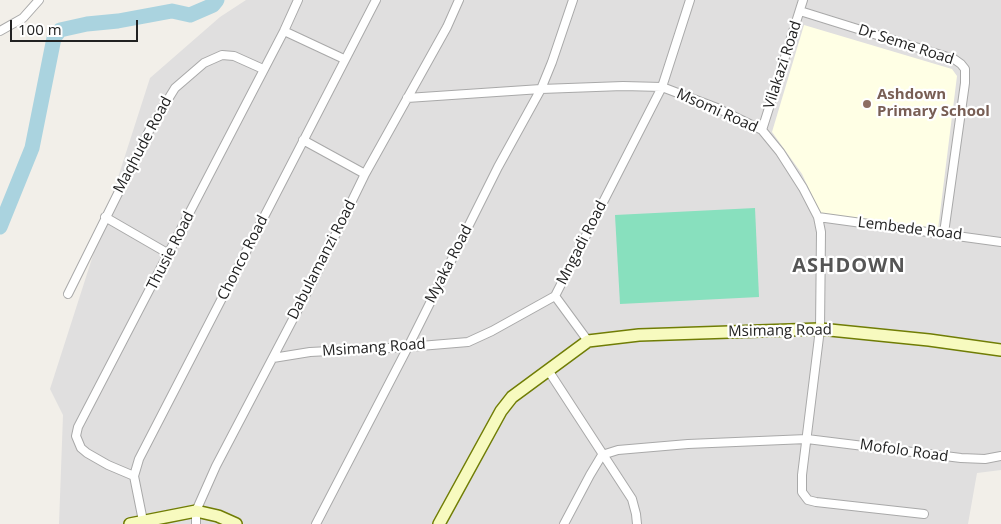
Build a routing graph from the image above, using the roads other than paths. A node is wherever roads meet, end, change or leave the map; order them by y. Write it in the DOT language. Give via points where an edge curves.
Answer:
graph roads {
  1 [pos="39,0"];
  2 [pos="298,0"];
  3 [pos="376,0"];
  4 [pos="458,0"];
  5 [pos="573,0"];
  6 [pos="690,0"];
  7 [pos="803,0"];
  8 [pos="800,11"];
  9 [pos="0,31"];
  10 [pos="284,31"];
  11 [pos="344,59"];
  12 [pos="263,69"];
  13 [pos="662,87"];
  14 [pos="541,89"];
  15 [pos="407,98"];
  16 [pos="762,130"];
  17 [pos="304,140"];
  18 [pos="365,174"];
  19 [pos="105,217"];
  20 [pos="818,217"];
  21 [pos="944,233"];
  22 [pos="1001,242"];
  23 [pos="169,254"];
  24 [pos="68,294"];
  25 [pos="555,296"];
  26 [pos="820,329"];
  27 [pos="588,340"];
  28 [pos="408,347"];
  29 [pos="1001,350"];
  30 [pos="273,358"];
  31 [pos="548,370"];
  32 [pos="807,439"];
  33 [pos="602,455"];
  34 [pos="1001,456"];
  35 [pos="134,476"];
  36 [pos="196,511"];
  37 [pos="924,514"];
  38 [pos="143,521"];
  39 [pos="130,524"];
  40 [pos="196,524"];
  41 [pos="236,524"];
  42 [pos="316,524"];
  43 [pos="439,524"];
  44 [pos="564,524"];
  45 [pos="637,524"];
  1 -- 9 [label="street" via="23,18"];
  2 -- 10 [label="street, Thusie Road"];
  3 -- 11 [label="street, Chonco Road"];
  4 -- 15 [label="street, Dabulamanzi Road" via="447,27"];
  5 -- 14 [label="street, Myaka Road"];
  6 -- 13 [label="street, Mngadi Road"];
  7 -- 8 [label="street, Vilakazi Road"];
  8 -- 16 [label="street, Vilakazi Road"];
  8 -- 21 [label="street, Dr Seme Road" via="962,64 965,82"];
  10 -- 11 [label="street"];
  10 -- 12 [label="street, Thusie Road"];
  11 -- 17 [label="street, Chonco Road"];
  12 -- 19 [label="street, Maqhude Road" via="234,56 222,56 204,63 182,80 165,101"];
  12 -- 23 [label="street, Thusie Road"];
  13 -- 14 [label="street, Msomi Road"];
  13 -- 16 [label="street, Msomi Road"];
  13 -- 25 [label="street, Mngadi Road"];
  14 -- 15 [label="street, Msomi Road"];
  14 -- 28 [label="street, Myaka Road" via="489,183"];
  15 -- 18 [label="street, Dabulamanzi Road"];
  16 -- 20 [label="street, Msomi Road" via="799,181"];
  17 -- 18 [label="street"];
  17 -- 35 [label="street, Chonco Road" via="146,444"];
  18 -- 30 [label="street, Dabulamanzi Road"];
  19 -- 23 [label="street"];
  19 -- 24 [label="street, Maqhude Road"];
  20 -- 21 [label="street, Lembede Road"];
  20 -- 26 [label="street, Msomi Road" via="821,232"];
  21 -- 22 [label="street, Lembede Road"];
  23 -- 35 [label="street, Thusie Road" via="86,410 76,436 80,448 86,453"];
  25 -- 27 [label="street, Mngadi Road"];
  25 -- 28 [label="street, Msimang Road" via="468,342"];
  26 -- 27 [label="street, Msimang Road"];
  26 -- 29 [label="street, Msimang Road"];
  26 -- 32 [label="street, Msomi Road"];
  27 -- 31 [label="street"];
  28 -- 30 [label="street, Msimang Road" via="310,352"];
  28 -- 42 [label="street, Myaka Road"];
  30 -- 36 [label="street, Dabulamanzi Road"];
  31 -- 33 [label="street"];
  31 -- 43 [label="street" via="507,404"];
  32 -- 33 [label="street, Mofolo Road" via="688,444 618,450"];
  32 -- 34 [label="street, Mofolo Road" via="962,458"];
  32 -- 37 [label="street, Msomi Road" via="802,492 808,500"];
  33 -- 44 [label="street"];
  33 -- 45 [label="street" via="632,499"];
  35 -- 38 [label="street"];
  36 -- 38 [label="street"];
  36 -- 40 [label="street, Dabulamanzi Road"];
  36 -- 41 [label="street"];
  38 -- 39 [label="street"];
}
